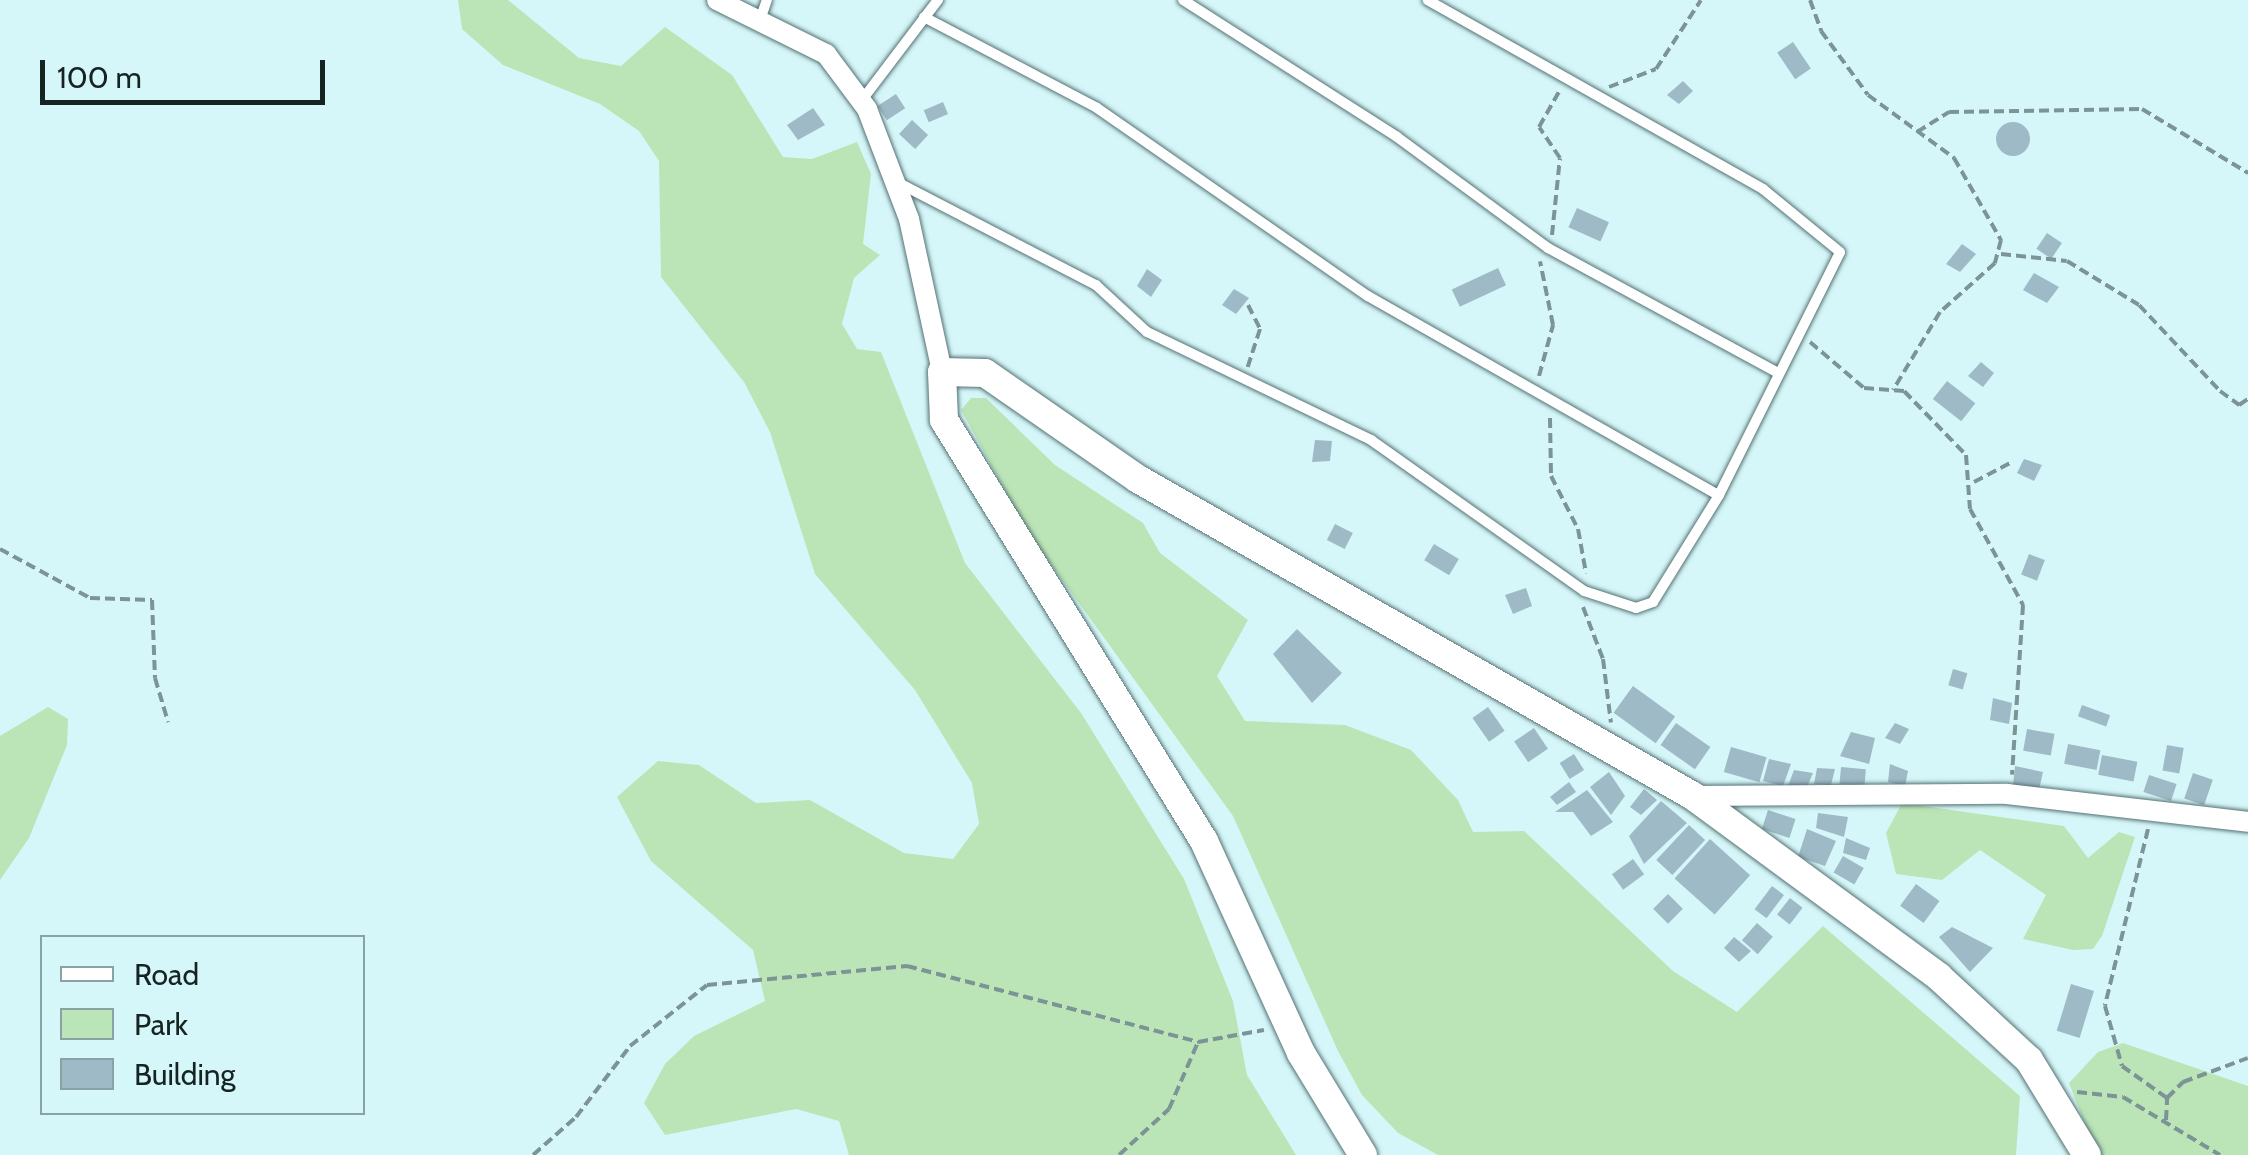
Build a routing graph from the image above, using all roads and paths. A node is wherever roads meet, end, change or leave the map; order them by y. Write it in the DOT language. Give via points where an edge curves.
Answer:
graph roads {
  1 [pos="718,0"];
  2 [pos="768,0"];
  3 [pos="938,0"];
  4 [pos="1183,0"];
  5 [pos="1428,0"];
  6 [pos="1702,0"];
  7 [pos="1810,0"];
  8 [pos="924,17"];
  9 [pos="760,20"];
  10 [pos="1580,86"];
  11 [pos="862,100"];
  12 [pos="1917,132"];
  13 [pos="2248,173"];
  14 [pos="896,181"];
  15 [pos="2001,254"];
  16 [pos="1248,305"];
  17 [pos="1800,328"];
  18 [pos="942,372"];
  19 [pos="1778,374"];
  20 [pos="1240,380"];
  21 [pos="1893,390"];
  22 [pos="2248,399"];
  23 [pos="2014,461"];
  24 [pos="1974,482"];
  25 [pos="1719,495"];
  26 [pos="0,549"];
  27 [pos="168,722"];
  28 [pos="2011,794"];
  29 [pos="1693,796"];
  30 [pos="2153,811"];
  31 [pos="2248,822"];
  32 [pos="1286,1021"];
  33 [pos="1198,1042"];
  34 [pos="2248,1058"];
  35 [pos="2057,1096"];
  36 [pos="2167,1098"];
  37 [pos="2166,1120"];
  38 [pos="2205,1146"];
  39 [pos="533,1155"];
  40 [pos="1119,1155"];
  41 [pos="1363,1155"];
  42 [pos="2087,1155"];
  43 [pos="2208,1155"];
  44 [pos="2220,1155"];
  1 -- 9 [label="street"];
  2 -- 9 [label="lane"];
  3 -- 8 [label="lane"];
  4 -- 19 [label="lane" via="1397,137 1548,248"];
  5 -- 10 [label="lane"];
  6 -- 10 [label="path" via="1656,69 1610,87"];
  7 -- 12 [label="path" via="1821,31 1868,95"];
  8 -- 11 [label="lane"];
  8 -- 25 [label="lane" via="1097,108 1368,296"];
  9 -- 11 [label="street" via="826,54"];
  10 -- 17 [label="lane" via="1763,189 1832,240 1840,260"];
  11 -- 14 [label="street"];
  12 -- 13 [label="path" via="1948,112 2142,109"];
  12 -- 15 [label="path" via="1966,175"];
  14 -- 18 [label="street"];
  14 -- 20 [label="lane" via="941,196 1096,285 1147,332"];
  15 -- 21 [label="path" via="1940,312"];
  15 -- 22 [label="path" via="2067,262 2139,305 2208,381 2240,405"];
  16 -- 20 [label="path" via="1260,344"];
  17 -- 19 [label="lane"];
  17 -- 21 [label="path" via="1854,380"];
  18 -- 29 [label="main road" via="985,374 1138,479"];
  18 -- 32 [label="main road" via="944,420 1204,841"];
  19 -- 25 [label="lane"];
  20 -- 25 [label="lane" via="1371,440 1550,570 1616,604 1654,602"];
  21 -- 24 [label="path" via="1966,455"];
  23 -- 24 [label="path"];
  24 -- 28 [label="path" via="1970,510 2023,606"];
  26 -- 27 [label="path" via="90,598 152,600 155,678"];
  28 -- 29 [label="street"];
  28 -- 30 [label="street"];
  29 -- 35 [label="main road" via="1939,976"];
  30 -- 31 [label="street"];
  30 -- 36 [label="path" via="2106,1006 2122,1066"];
  32 -- 33 [label="path" via="1217,1045"];
  32 -- 41 [label="main road"];
  33 -- 39 [label="path" via="1105,1011 982,990 929,968 881,964 829,978 803,972 748,986 707,985 630,1046 576,1117"];
  33 -- 40 [label="path" via="1169,1109"];
  34 -- 36 [label="path" via="2183,1082"];
  35 -- 37 [label="path" via="2123,1098"];
  35 -- 42 [label="main road"];
  36 -- 37 [label="path"];
  37 -- 38 [label="path"];
  38 -- 43 [label="path"];
  38 -- 44 [label="path"];
}
